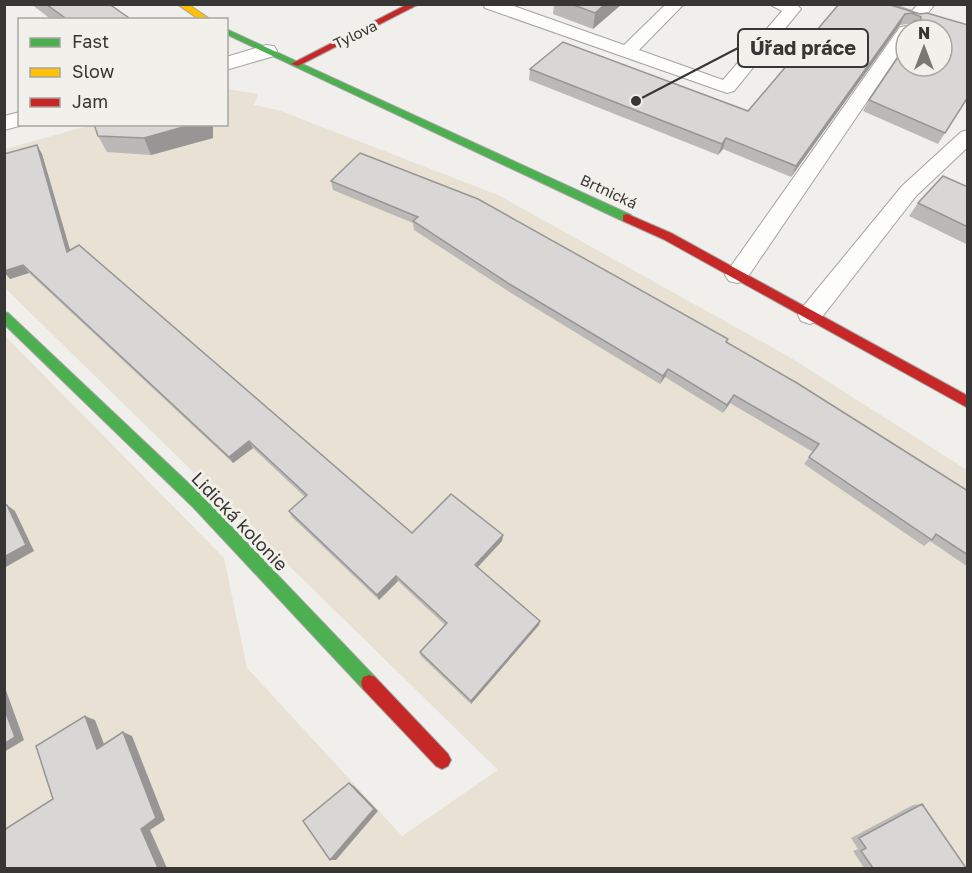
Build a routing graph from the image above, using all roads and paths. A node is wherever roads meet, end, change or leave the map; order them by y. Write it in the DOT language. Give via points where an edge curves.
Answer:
graph roads {
  1 [pos="182,4"];
  2 [pos="415,4"];
  3 [pos="491,4"];
  4 [pos="676,4"];
  5 [pos="777,4"];
  6 [pos="872,4"];
  7 [pos="204,18"];
  8 [pos="907,18"];
  9 [pos="228,32"];
  10 [pos="894,50"];
  11 [pos="266,51"];
  12 [pos="627,52"];
  13 [pos="228,63"];
  14 [pos="295,64"];
  15 [pos="968,136"];
  16 [pos="737,274"];
  17 [pos="810,315"];
  18 [pos="4,316"];
  19 [pos="968,403"];
  20 [pos="442,760"];
  1 -- 7 [label="main road"];
  2 -- 14 [label="main road, Tylova"];
  3 -- 12 [label="lane"];
  4 -- 12 [label="lane"];
  5 -- 12 [label="lane" via="793,9 727,87"];
  6 -- 8 [label="lane"];
  9 -- 11 [label="main road, Brtnická"];
  10 -- 16 [label="lane"];
  11 -- 13 [label="street"];
  11 -- 14 [label="main road, Brtnická"];
  14 -- 16 [label="main road, Brtnická" via="667,236"];
  15 -- 17 [label="lane" via="909,191"];
  16 -- 17 [label="main road, Brtnická"];
  17 -- 19 [label="main road, Brtnická"];
  18 -- 20 [label="main road, Lidická kolonie" via="198,502"];
}
